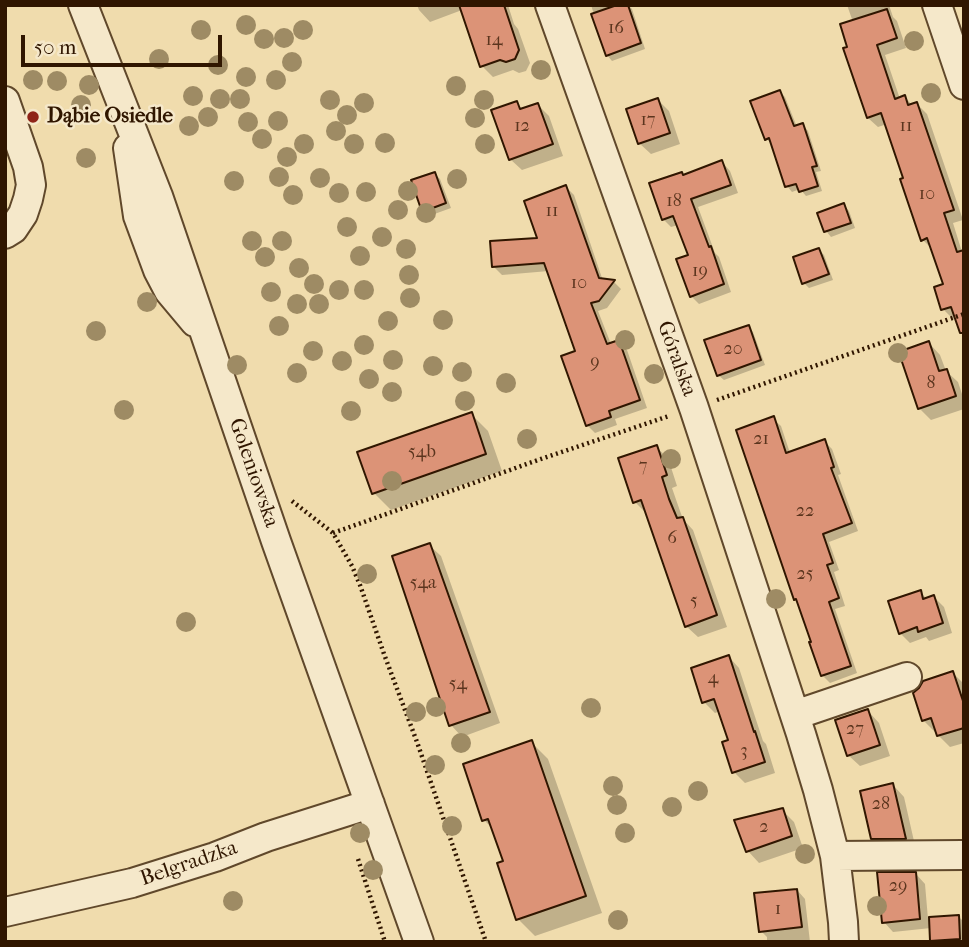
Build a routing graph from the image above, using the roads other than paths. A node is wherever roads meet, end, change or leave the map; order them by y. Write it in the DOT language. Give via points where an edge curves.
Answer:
graph roads {
  1 [pos="83,5"];
  2 [pos="550,5"];
  3 [pos="937,5"];
  4 [pos="964,85"];
  5 [pos="5,100"];
  6 [pos="5,234"];
  7 [pos="907,677"];
  8 [pos="795,715"];
  9 [pos="370,804"];
  10 [pos="963,855"];
  11 [pos="835,856"];
  12 [pos="5,912"];
  13 [pos="419,942"];
  14 [pos="844,942"];
  1 -- 9 [label="street, Goleniowska" via="159,196"];
  2 -- 8 [label="street, Góralska" via="694,408"];
  3 -- 4 [label="street"];
  5 -- 6 [label="street" via="31,185 23,214"];
  7 -- 8 [label="street"];
  8 -- 11 [label="street, Góralska"];
  9 -- 12 [label="street, Belgradzka" via="132,883"];
  9 -- 13 [label="street, Goleniowska"];
  10 -- 11 [label="street"];
  11 -- 14 [label="street, Góralska"];
}
